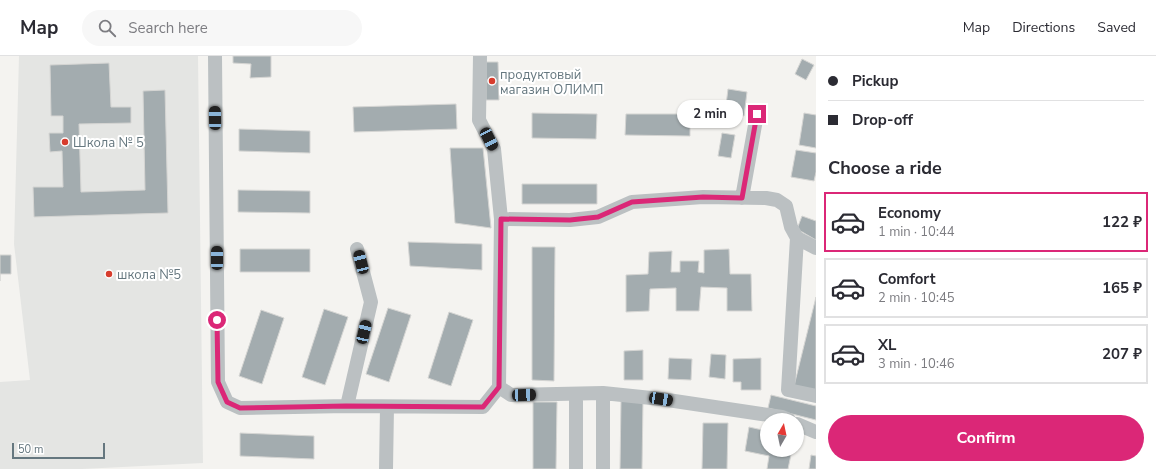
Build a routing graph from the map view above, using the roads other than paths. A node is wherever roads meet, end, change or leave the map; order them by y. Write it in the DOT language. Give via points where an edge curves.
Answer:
graph roads {
  1 [pos="215,56"];
  2 [pos="480,56"];
  3 [pos="757,114"];
  4 [pos="742,198"];
  5 [pos="501,219"];
  6 [pos="798,238"];
  7 [pos="816,248"];
  8 [pos="357,249"];
  9 [pos="499,387"];
  10 [pos="603,393"];
  11 [pos="576,394"];
  12 [pos="816,396"];
  13 [pos="346,406"];
  14 [pos="388,407"];
  15 [pos="760,414"];
  16 [pos="804,427"];
  17 [pos="816,432"];
  18 [pos="386,469"];
  19 [pos="576,469"];
  20 [pos="603,469"];
  1 -- 13 [label="street" via="218,382 227,402 240,408"];
  2 -- 5 [label="street" via="479,120 494,149"];
  3 -- 4 [label="street"];
  4 -- 5 [label="street" via="703,197 632,202 598,217 570,220"];
  4 -- 6 [label="street" via="772,199 786,206 791,227"];
  5 -- 9 [label="street"];
  6 -- 7 [label="street"];
  6 -- 12 [label="street" via="788,390"];
  8 -- 13 [label="street" via="371,302"];
  9 -- 11 [label="street" via="511,395"];
  9 -- 14 [label="street" via="483,407"];
  10 -- 11 [label="street"];
  10 -- 15 [label="street"];
  10 -- 20 [label="street"];
  11 -- 19 [label="street"];
  13 -- 14 [label="street"];
  14 -- 18 [label="street"];
  16 -- 17 [label="street"];
}
